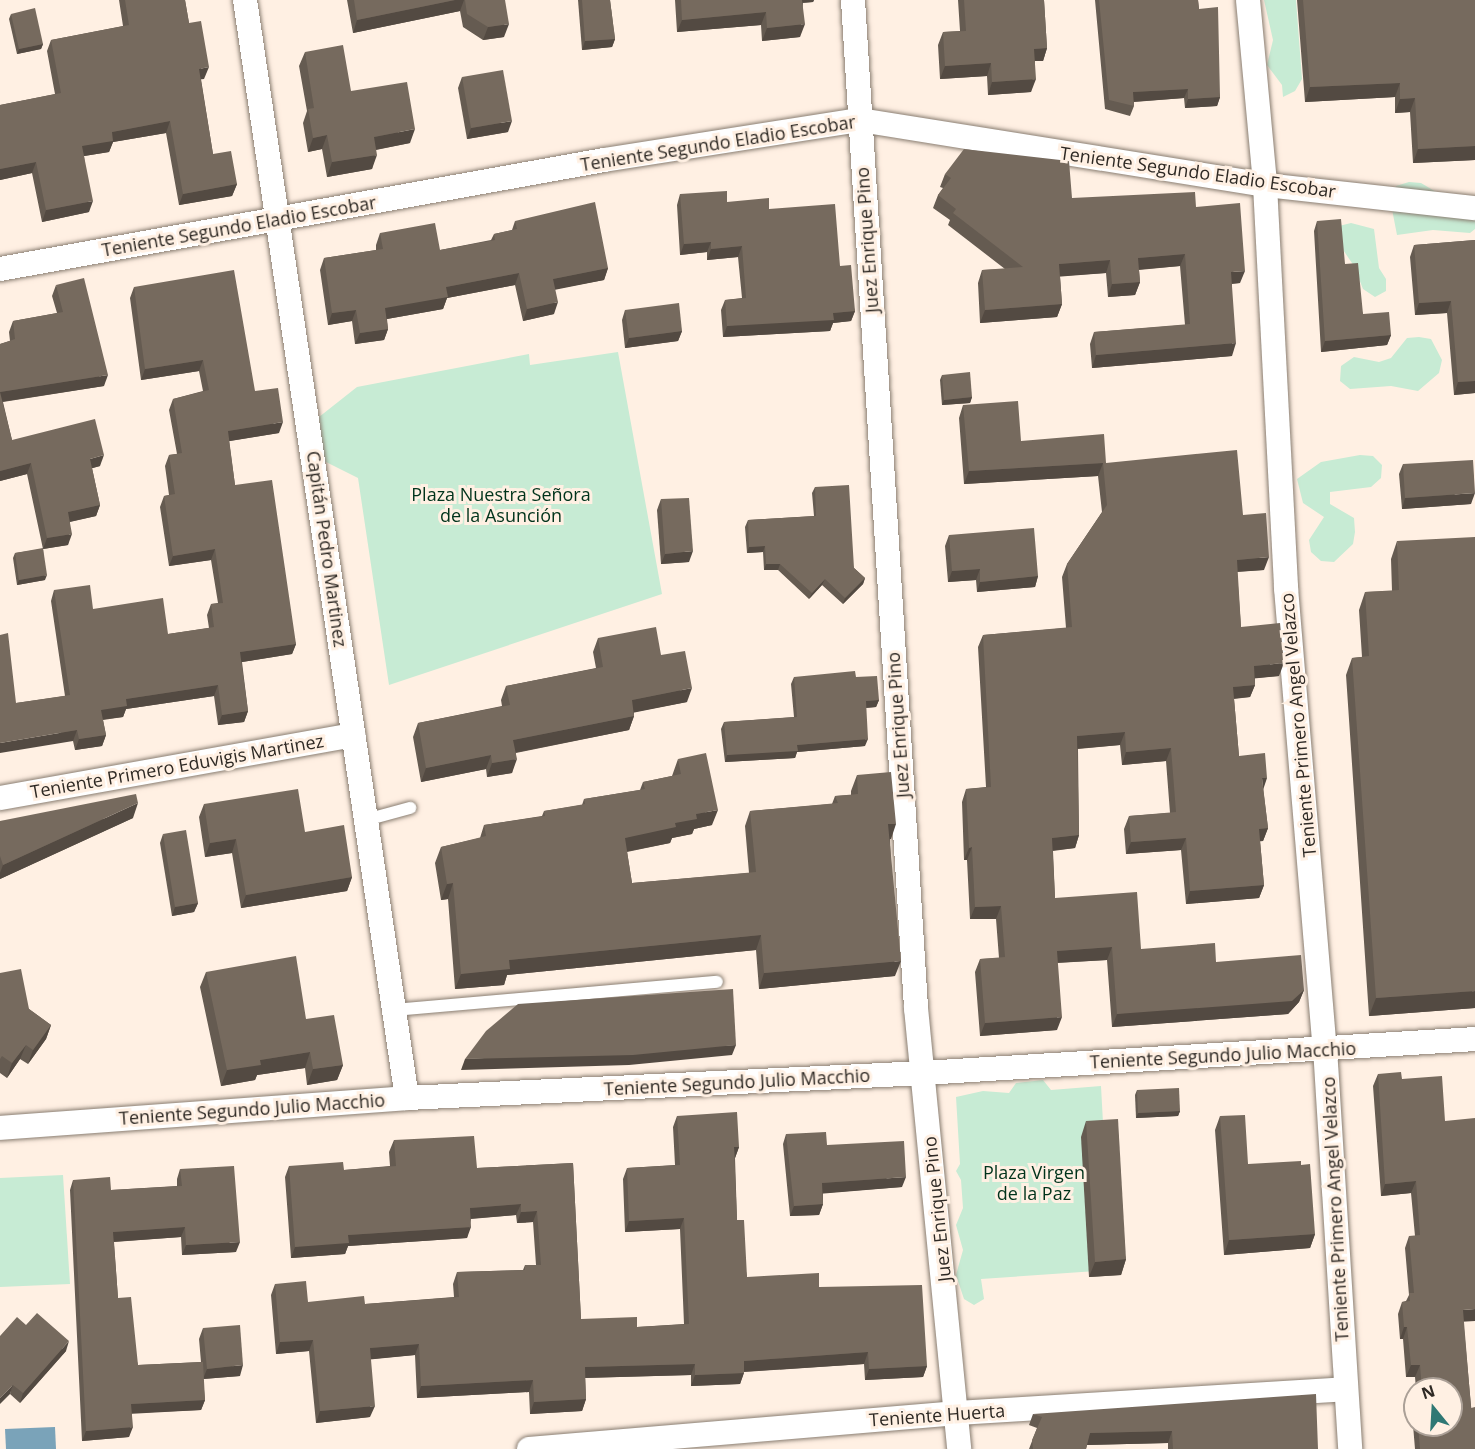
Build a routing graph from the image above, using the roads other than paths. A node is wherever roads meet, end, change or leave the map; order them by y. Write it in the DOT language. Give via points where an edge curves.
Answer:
graph roads {
  1 [pos="245,0"];
  2 [pos="853,0"];
  3 [pos="1248,0"];
  4 [pos="860,120"];
  5 [pos="1265,185"];
  6 [pos="1475,208"];
  7 [pos="280,219"];
  8 [pos="0,269"];
  9 [pos="353,735"];
  10 [pos="0,798"];
  11 [pos="410,808"];
  12 [pos="366,820"];
  13 [pos="717,982"];
  14 [pos="394,1010"];
  15 [pos="1475,1039"];
  16 [pos="1325,1048"];
  17 [pos="923,1073"];
  18 [pos="407,1098"];
  19 [pos="0,1128"];
  20 [pos="1345,1389"];
  21 [pos="957,1413"];
  22 [pos="529,1449"];
  23 [pos="959,1449"];
  24 [pos="1350,1449"];
  1 -- 7 [label="street, Capitán Pedro Martinez"];
  2 -- 4 [label="street, Juez Enrique Pino"];
  3 -- 5 [label="street, Teniente Primero Angel Velazco"];
  4 -- 5 [label="street, Teniente Segundo Eladio Escobar"];
  4 -- 7 [label="street, Teniente Segundo Eladio Escobar" via="604,160"];
  4 -- 17 [label="street, Juez Enrique Pino"];
  5 -- 6 [label="street, Teniente Segundo Eladio Escobar"];
  5 -- 16 [label="street, Teniente Primero Angel Velazco" via="1286,588"];
  7 -- 8 [label="street, Teniente Segundo Eladio Escobar"];
  7 -- 9 [label="street, Capitán Pedro Martinez"];
  9 -- 10 [label="street, Teniente Primero Eduvigis Martinez"];
  9 -- 12 [label="street, Capitán Pedro Martinez"];
  11 -- 12 [label="lane"];
  12 -- 14 [label="street, Capitán Pedro Martinez"];
  13 -- 14 [label="lane"];
  14 -- 18 [label="street, Capitán Pedro Martinez"];
  15 -- 16 [label="street, Teniente Segundo Julio Macchio"];
  16 -- 17 [label="street, Teniente Segundo Julio Macchio"];
  16 -- 20 [label="street, Teniente Primero Angel Velazco"];
  17 -- 18 [label="street, Teniente Segundo Julio Macchio"];
  17 -- 21 [label="street, Juez Enrique Pino"];
  18 -- 19 [label="street, Teniente Segundo Julio Macchio"];
  20 -- 21 [label="street, Teniente Huerta"];
  20 -- 24 [label="street, Teniente Primero Angel Velazco"];
  21 -- 22 [label="street, Teniente Huerta"];
  21 -- 23 [label="street, Juez Enrique Pino"];
}
